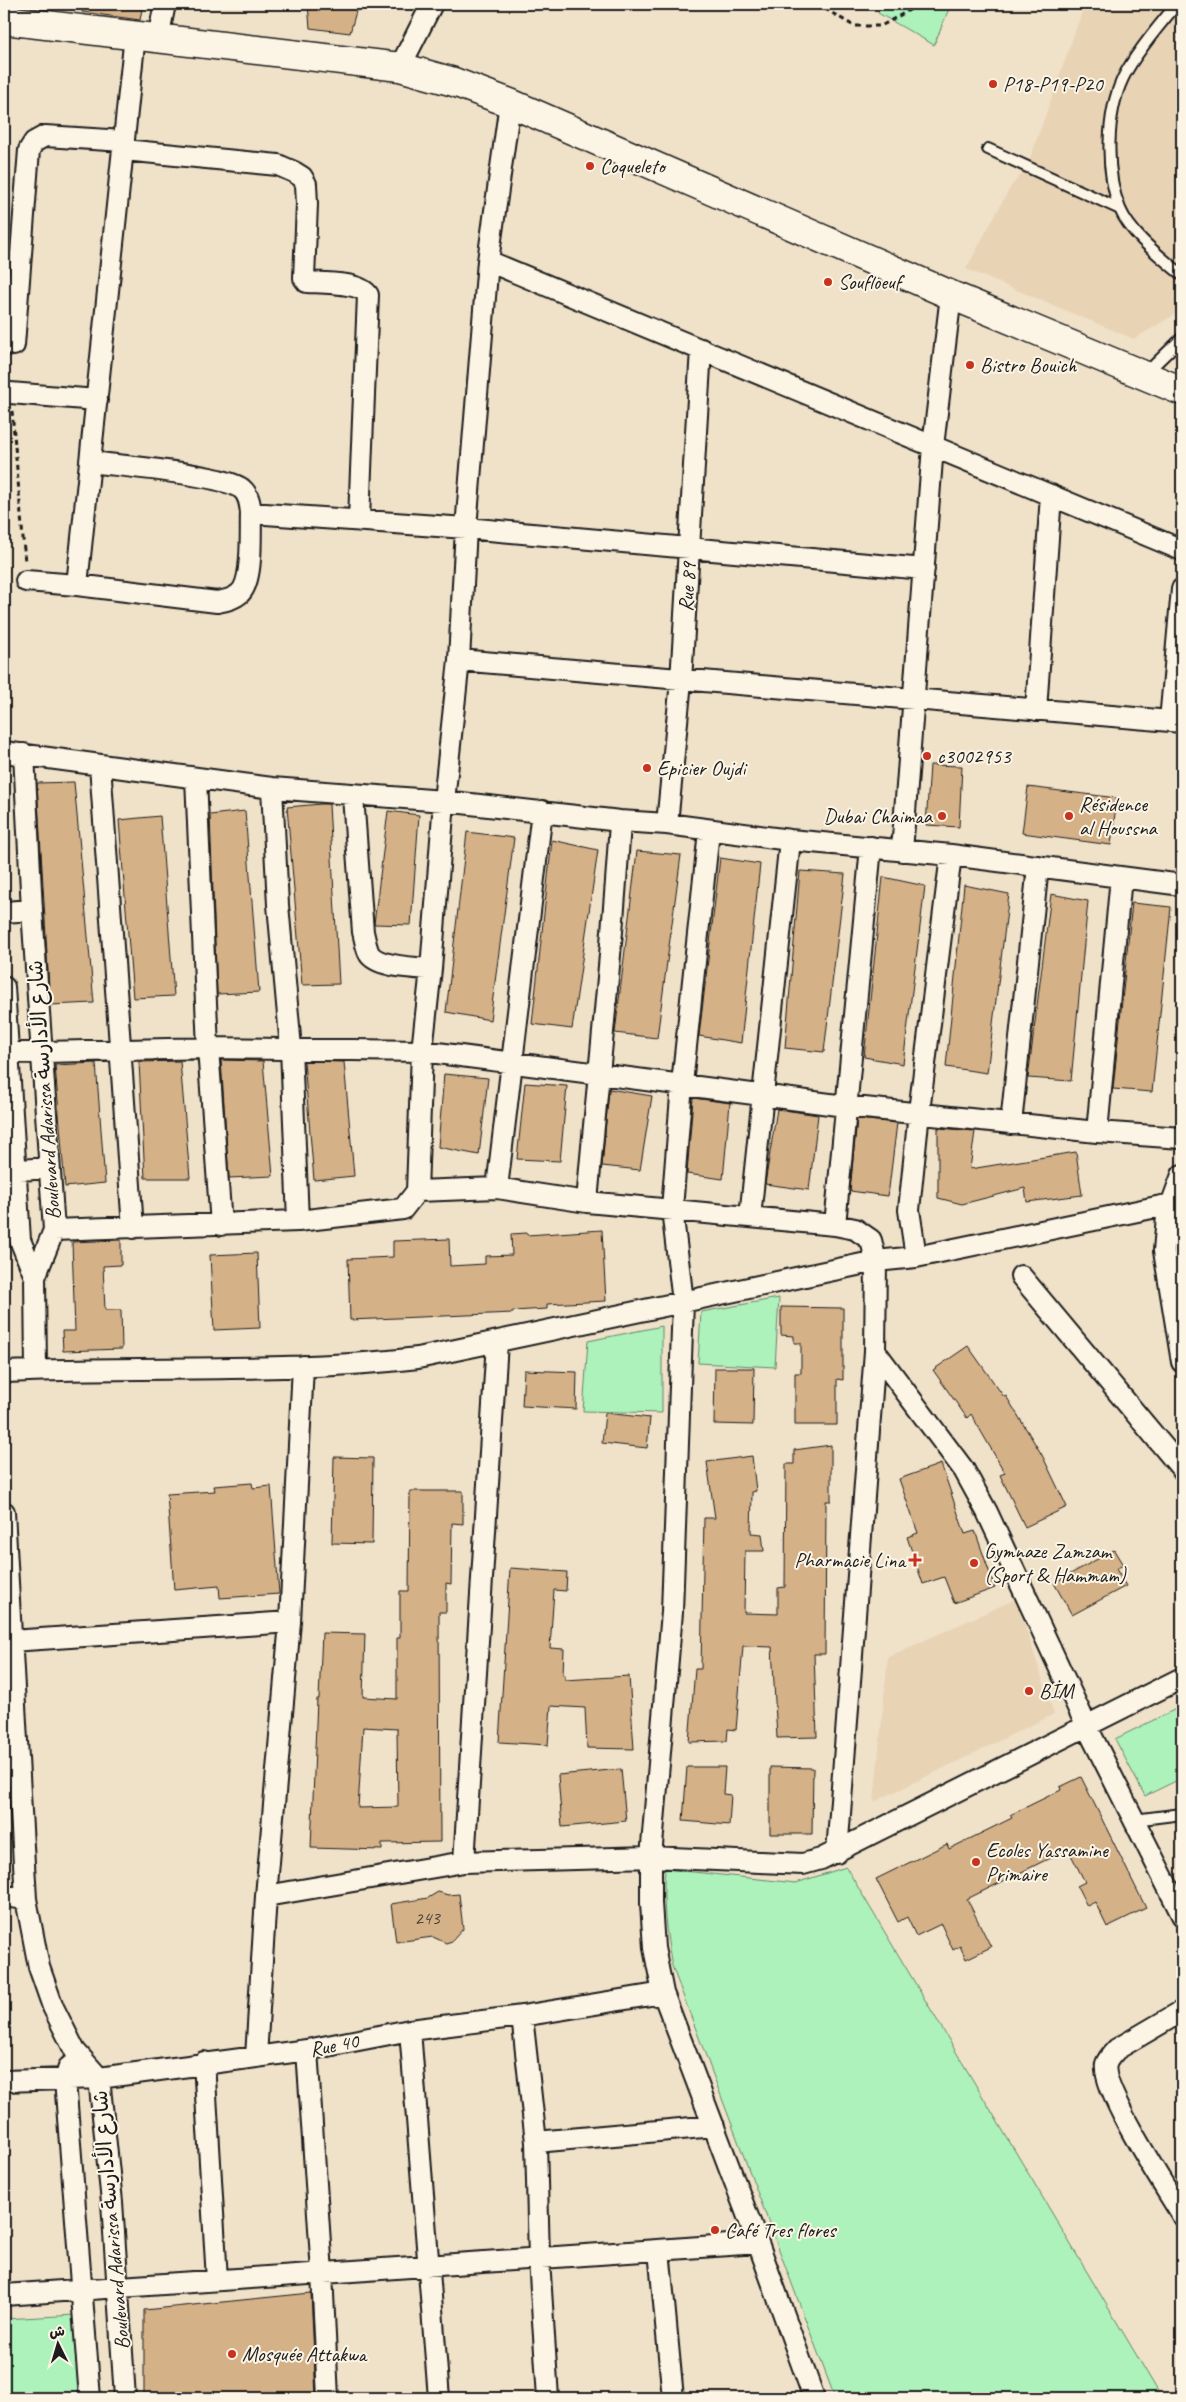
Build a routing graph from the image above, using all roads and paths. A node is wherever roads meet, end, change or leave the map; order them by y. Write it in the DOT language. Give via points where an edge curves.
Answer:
graph roads {
  1 [pos="165,4"];
  2 [pos="432,4"];
  3 [pos="816,4"];
  4 [pos="920,4"];
  5 [pos="1176,4"];
  6 [pos="4,20"];
  7 [pos="147,36"];
  8 [pos="400,68"];
  9 [pos="510,103"];
  10 [pos="124,145"];
  11 [pos="988,149"];
  12 [pos="1120,209"];
  13 [pos="488,261"];
  14 [pos="1182,275"];
  15 [pos="951,295"];
  16 [pos="1182,338"];
  17 [pos="14,345"];
  18 [pos="701,349"];
  19 [pos="1144,375"];
  20 [pos="1182,391"];
  21 [pos="10,393"];
  22 [pos="96,400"];
  23 [pos="933,446"];
  24 [pos="91,462"];
  25 [pos="1051,495"];
  26 [pos="252,513"];
  27 [pos="359,520"];
  28 [pos="466,528"];
  29 [pos="690,548"];
  30 [pos="1182,550"];
  31 [pos="924,569"];
  32 [pos="26,581"];
  33 [pos="77,585"];
  34 [pos="1182,589"];
  35 [pos="459,660"];
  36 [pos="681,681"];
  37 [pos="914,700"];
  38 [pos="1036,710"];
  39 [pos="1176,722"];
  40 [pos="4,752"];
  41 [pos="24,754"];
  42 [pos="100,764"];
  43 [pos="196,778"];
  44 [pos="272,788"];
  45 [pos="353,796"];
  46 [pos="444,801"];
  47 [pos="542,811"];
  48 [pos="620,821"];
  49 [pos="667,824"];
  50 [pos="708,830"];
  51 [pos="790,840"];
  52 [pos="871,847"];
  53 [pos="902,851"];
  54 [pos="951,854"];
  55 [pos="1038,866"];
  56 [pos="1121,877"];
  57 [pos="1182,885"];
  58 [pos="32,910"];
  59 [pos="4,912"];
  60 [pos="431,969"];
  61 [pos="4,987"];
  62 [pos="208,1048"];
  63 [pos="291,1048"];
  64 [pos="121,1050"];
  65 [pos="41,1051"];
  66 [pos="422,1051"];
  67 [pos="6,1053"];
  68 [pos="513,1064"];
  69 [pos="598,1075"];
  70 [pos="682,1084"];
  71 [pos="764,1094"];
  72 [pos="845,1106"];
  73 [pos="919,1112"];
  74 [pos="1011,1124"];
  75 [pos="1097,1132"];
  76 [pos="1182,1138"];
  77 [pos="49,1168"];
  78 [pos="9,1171"];
  79 [pos="1182,1175"];
  80 [pos="497,1188"];
  81 [pos="417,1190"];
  82 [pos="587,1202"];
  83 [pos="1171,1204"];
  84 [pos="672,1209"];
  85 [pos="750,1218"];
  86 [pos="298,1221"];
  87 [pos="221,1225"];
  88 [pos="835,1225"];
  89 [pos="133,1228"];
  90 [pos="54,1230"];
  91 [pos="916,1257"];
  92 [pos="876,1262"];
  93 [pos="1021,1276"];
  94 [pos="35,1277"];
  95 [pos="683,1302"];
  96 [pos="497,1342"];
  97 [pos="875,1351"];
  98 [pos="1182,1362"];
  99 [pos="303,1366"];
  100 [pos="36,1370"];
  101 [pos="4,1372"];
  102 [pos="1182,1469"];
  103 [pos="4,1512"];
  104 [pos="290,1622"];
  105 [pos="10,1641"];
  106 [pos="1182,1678"];
  107 [pos="1086,1725"];
  108 [pos="1182,1814"];
  109 [pos="1134,1820"];
  110 [pos="837,1853"];
  111 [pos="651,1858"];
  112 [pos="464,1862"];
  113 [pos="4,1896"];
  114 [pos="266,1896"];
  115 [pos="26,1899"];
  116 [pos="1182,1915"];
  117 [pos="663,1993"];
  118 [pos="1182,2011"];
  119 [pos="522,2016"];
  120 [pos="410,2030"];
  121 [pos="307,2050"];
  122 [pos="75,2051"];
  123 [pos="256,2057"];
  124 [pos="204,2062"];
  125 [pos="99,2078"];
  126 [pos="64,2080"];
  127 [pos="4,2081"];
  128 [pos="714,2126"];
  129 [pos="536,2142"];
  130 [pos="1182,2215"];
  131 [pos="758,2243"];
  132 [pos="659,2250"];
  133 [pos="539,2259"];
  134 [pos="428,2265"];
  135 [pos="322,2273"];
  136 [pos="217,2280"];
  137 [pos="119,2287"];
  138 [pos="82,2290"];
  139 [pos="4,2295"];
  140 [pos="90,2398"];
  141 [pos="125,2398"];
  142 [pos="328,2398"];
  143 [pos="439,2398"];
  144 [pos="548,2398"];
  145 [pos="673,2398"];
  146 [pos="814,2398"];
  1 -- 7 [label="street"];
  2 -- 8 [label="street"];
  3 -- 4 [label="path" via="854,26 881,26"];
  5 -- 12 [label="lane" via="1123,78 1109,126 1110,162"];
  6 -- 7 [label="street"];
  7 -- 8 [label="street"];
  7 -- 10 [label="street"];
  8 -- 9 [label="street" via="454,82"];
  9 -- 13 [label="street"];
  9 -- 15 [label="street"];
  10 -- 17 [label="street" via="45,136 34,142 29,150"];
  10 -- 22 [label="street"];
  10 -- 27 [label="street" via="278,165 302,177 306,184 307,204 304,278 307,282 357,286 365,289 368,295"];
  11 -- 12 [label="lane"];
  12 -- 14 [label="lane" via="1134,230"];
  13 -- 18 [label="street"];
  13 -- 28 [label="street"];
  15 -- 19 [label="street"];
  15 -- 23 [label="street"];
  16 -- 19 [label="lane"];
  18 -- 23 [label="street"];
  18 -- 29 [label="street, Rue 89"];
  19 -- 20 [label="street"];
  21 -- 22 [label="street"];
  21 -- 32 [label="path"];
  22 -- 24 [label="street"];
  23 -- 25 [label="street"];
  23 -- 31 [label="street"];
  24 -- 26 [label="street" via="232,484 245,492"];
  24 -- 33 [label="street"];
  25 -- 30 [label="street"];
  25 -- 38 [label="street"];
  26 -- 27 [label="street"];
  26 -- 33 [label="street" via="248,581 240,594 227,600 205,602"];
  27 -- 28 [label="street"];
  28 -- 29 [label="street"];
  28 -- 35 [label="street"];
  29 -- 31 [label="street"];
  29 -- 36 [label="street, Rue 89"];
  31 -- 37 [label="street"];
  32 -- 33 [label="street"];
  34 -- 39 [label="street"];
  35 -- 36 [label="street"];
  35 -- 46 [label="street"];
  36 -- 37 [label="street"];
  36 -- 49 [label="street, Rue 89"];
  37 -- 38 [label="street"];
  37 -- 53 [label="street"];
  38 -- 39 [label="street"];
  40 -- 41 [label="street"];
  41 -- 42 [label="street"];
  41 -- 58 [label="street, Boulevard Adarissa شارع الأدارسة"];
  42 -- 43 [label="street"];
  42 -- 64 [label="street"];
  43 -- 44 [label="street"];
  43 -- 62 [label="street"];
  44 -- 45 [label="street"];
  44 -- 63 [label="street" via="278,905"];
  45 -- 46 [label="street"];
  45 -- 60 [label="street" via="363,932 368,950 374,958 386,963"];
  46 -- 47 [label="street"];
  46 -- 60 [label="street"];
  47 -- 48 [label="street"];
  47 -- 68 [label="street"];
  48 -- 49 [label="street"];
  48 -- 69 [label="street" via="613,937"];
  49 -- 50 [label="street"];
  50 -- 51 [label="street"];
  50 -- 70 [label="street"];
  51 -- 52 [label="street"];
  51 -- 71 [label="street"];
  52 -- 53 [label="street"];
  52 -- 72 [label="street"];
  53 -- 54 [label="street"];
  54 -- 55 [label="street"];
  54 -- 73 [label="street"];
  55 -- 56 [label="street"];
  55 -- 74 [label="street"];
  56 -- 57 [label="street"];
  56 -- 75 [label="street"];
  58 -- 59 [label="street"];
  58 -- 65 [label="street, Boulevard Adarissa شارع الأدارسة"];
  60 -- 66 [label="street"];
  61 -- 67 [label="street, Boulevard Adarissa شارع الأدارسة"];
  62 -- 63 [label="street"];
  62 -- 64 [label="street"];
  62 -- 87 [label="street"];
  63 -- 66 [label="street"];
  63 -- 86 [label="street"];
  64 -- 65 [label="street"];
  64 -- 89 [label="street"];
  65 -- 67 [label="street"];
  65 -- 77 [label="street, Boulevard Adarissa شارع الأدارسة"];
  66 -- 68 [label="street"];
  66 -- 81 [label="street"];
  67 -- 78 [label="street, Boulevard Adarissa شارع الأدارسة"];
  68 -- 69 [label="street"];
  68 -- 80 [label="street"];
  69 -- 70 [label="street"];
  69 -- 82 [label="street"];
  70 -- 71 [label="street"];
  70 -- 84 [label="street"];
  71 -- 72 [label="street"];
  71 -- 85 [label="street"];
  72 -- 73 [label="street"];
  72 -- 88 [label="street"];
  73 -- 74 [label="street"];
  73 -- 91 [label="street" via="909,1210"];
  74 -- 75 [label="street"];
  75 -- 76 [label="street"];
  77 -- 78 [label="street"];
  77 -- 90 [label="street, Boulevard Adarissa شارع الأدارسة"];
  78 -- 94 [label="street, Boulevard Adarissa شارع الأدارسة" via="20,1240"];
  79 -- 83 [label="street"];
  80 -- 81 [label="street"];
  80 -- 82 [label="street"];
  81 -- 86 [label="street" via="403,1209"];
  82 -- 84 [label="street"];
  83 -- 91 [label="street"];
  83 -- 98 [label="street" via="1164,1251"];
  84 -- 85 [label="street"];
  84 -- 95 [label="street"];
  85 -- 88 [label="street"];
  86 -- 87 [label="street"];
  87 -- 89 [label="street"];
  88 -- 92 [label="street" via="854,1229 871,1240"];
  89 -- 90 [label="street"];
  90 -- 94 [label="street, Boulevard Adarissa شارع الأدارسة"];
  91 -- 92 [label="street"];
  92 -- 95 [label="street"];
  92 -- 97 [label="street"];
  93 -- 102 [label="street"];
  94 -- 100 [label="street"];
  95 -- 96 [label="street"];
  95 -- 111 [label="street" via="672,1612"];
  96 -- 99 [label="street" via="418,1358"];
  96 -- 112 [label="street"];
  97 -- 107 [label="street" via="964,1470 987,1512"];
  97 -- 110 [label="street"];
  99 -- 100 [label="street"];
  99 -- 104 [label="street"];
  100 -- 101 [label="street"];
  103 -- 105 [label="street, Boulevard Adarissa شارع الأدارسة"];
  104 -- 105 [label="street"];
  104 -- 114 [label="street"];
  105 -- 115 [label="street, Boulevard Adarissa شارع الأدارسة"];
  106 -- 107 [label="street"];
  107 -- 109 [label="street"];
  107 -- 110 [label="street"];
  108 -- 109 [label="lane"];
  109 -- 116 [label="street"];
  110 -- 111 [label="street" via="803,1864"];
  111 -- 112 [label="street"];
  111 -- 117 [label="street" via="654,1948"];
  112 -- 114 [label="street"];
  113 -- 115 [label="street"];
  114 -- 123 [label="street"];
  115 -- 122 [label="street, Boulevard Adarissa شارع الأدارسة" via="38,1967"];
  117 -- 119 [label="street, Rue 40"];
  117 -- 128 [label="street"];
  118 -- 130 [label="street" via="1117,2049 1106,2065 1108,2085"];
  119 -- 120 [label="street, Rue 40"];
  119 -- 129 [label="street"];
  120 -- 121 [label="street, Rue 40"];
  120 -- 134 [label="street"];
  121 -- 123 [label="street, Rue 40"];
  121 -- 135 [label="street"];
  122 -- 125 [label="street, Boulevard Adarissa شارع الأدارسة"];
  122 -- 126 [label="street, Boulevard Adarissa شارع الأدارسة"];
  123 -- 124 [label="street, Rue 40"];
  124 -- 125 [label="street, Rue 40"];
  124 -- 136 [label="street"];
  125 -- 126 [label="street, Rue 40"];
  125 -- 137 [label="street, Boulevard Adarissa شارع الأدارسة"];
  126 -- 127 [label="street, Rue 40"];
  126 -- 138 [label="street, Boulevard Adarissa شارع الأدارسة"];
  128 -- 129 [label="street"];
  128 -- 131 [label="street"];
  129 -- 133 [label="street"];
  131 -- 132 [label="street"];
  131 -- 146 [label="street"];
  132 -- 133 [label="street"];
  132 -- 145 [label="street"];
  133 -- 134 [label="street"];
  133 -- 144 [label="street"];
  134 -- 135 [label="street"];
  134 -- 143 [label="street"];
  135 -- 136 [label="street"];
  135 -- 142 [label="street"];
  136 -- 137 [label="street"];
  137 -- 138 [label="street"];
  137 -- 141 [label="street, Boulevard Adarissa شارع الأدارسة"];
  138 -- 139 [label="street"];
  138 -- 140 [label="street, Boulevard Adarissa شارع الأدارسة"];
}
